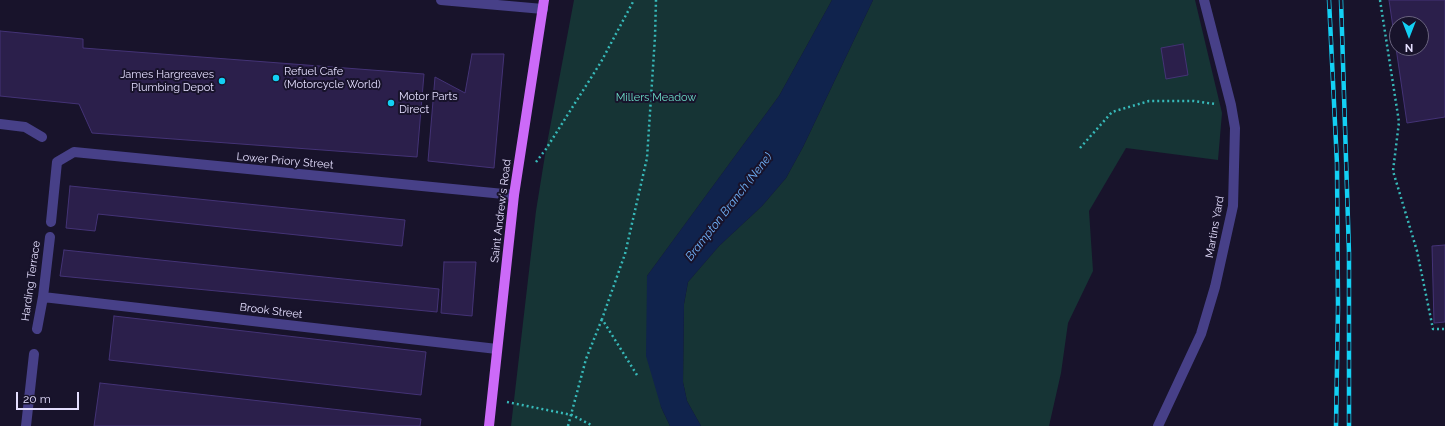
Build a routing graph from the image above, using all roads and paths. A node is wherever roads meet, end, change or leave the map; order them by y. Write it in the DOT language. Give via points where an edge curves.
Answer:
graph roads {
  1 [pos="441,0"];
  2 [pos="634,0"];
  3 [pos="656,0"];
  4 [pos="1204,0"];
  5 [pos="1380,0"];
  6 [pos="544,4"];
  7 [pos="1231,105"];
  8 [pos="0,124"];
  9 [pos="42,137"];
  10 [pos="1080,148"];
  11 [pos="533,165"];
  12 [pos="514,195"];
  13 [pos="51,222"];
  14 [pos="50,237"];
  15 [pos="43,297"];
  16 [pos="602,319"];
  17 [pos="1445,328"];
  18 [pos="37,329"];
  19 [pos="497,349"];
  20 [pos="34,354"];
  21 [pos="637,375"];
  22 [pos="492,400"];
  23 [pos="572,415"];
  24 [pos="26,426"];
  25 [pos="489,426"];
  26 [pos="568,426"];
  27 [pos="593,426"];
  28 [pos="1158,426"];
  1 -- 6 [label="street"];
  2 -- 11 [label="path" via="601,62 546,149"];
  3 -- 16 [label="path" via="647,158 625,254"];
  4 -- 7 [label="street, Martins Yard"];
  5 -- 17 [label="path" via="1399,122 1393,171 1417,251 1433,329"];
  6 -- 12 [label="main road, Saint Andrew's Road"];
  7 -- 10 [label="path" via="1194,101 1149,101 1112,112"];
  7 -- 28 [label="street, Martins Yard" via="1235,128 1233,206 1215,287 1200,334"];
  8 -- 9 [label="street" via="25,127"];
  12 -- 13 [label="street, Lower Priory Street" via="74,152 57,162"];
  12 -- 19 [label="main road, Saint Andrew's Road"];
  14 -- 15 [label="street, Harding Terrace"];
  15 -- 18 [label="street, Harding Terrace"];
  15 -- 19 [label="street, Brook Street"];
  16 -- 21 [label="path"];
  16 -- 23 [label="path" via="586,359"];
  19 -- 22 [label="main road, Saint Andrew's Road"];
  20 -- 24 [label="street"];
  22 -- 23 [label="path"];
  22 -- 25 [label="main road, Saint Andrew's Road"];
  23 -- 26 [label="path"];
  23 -- 27 [label="path"];
}
